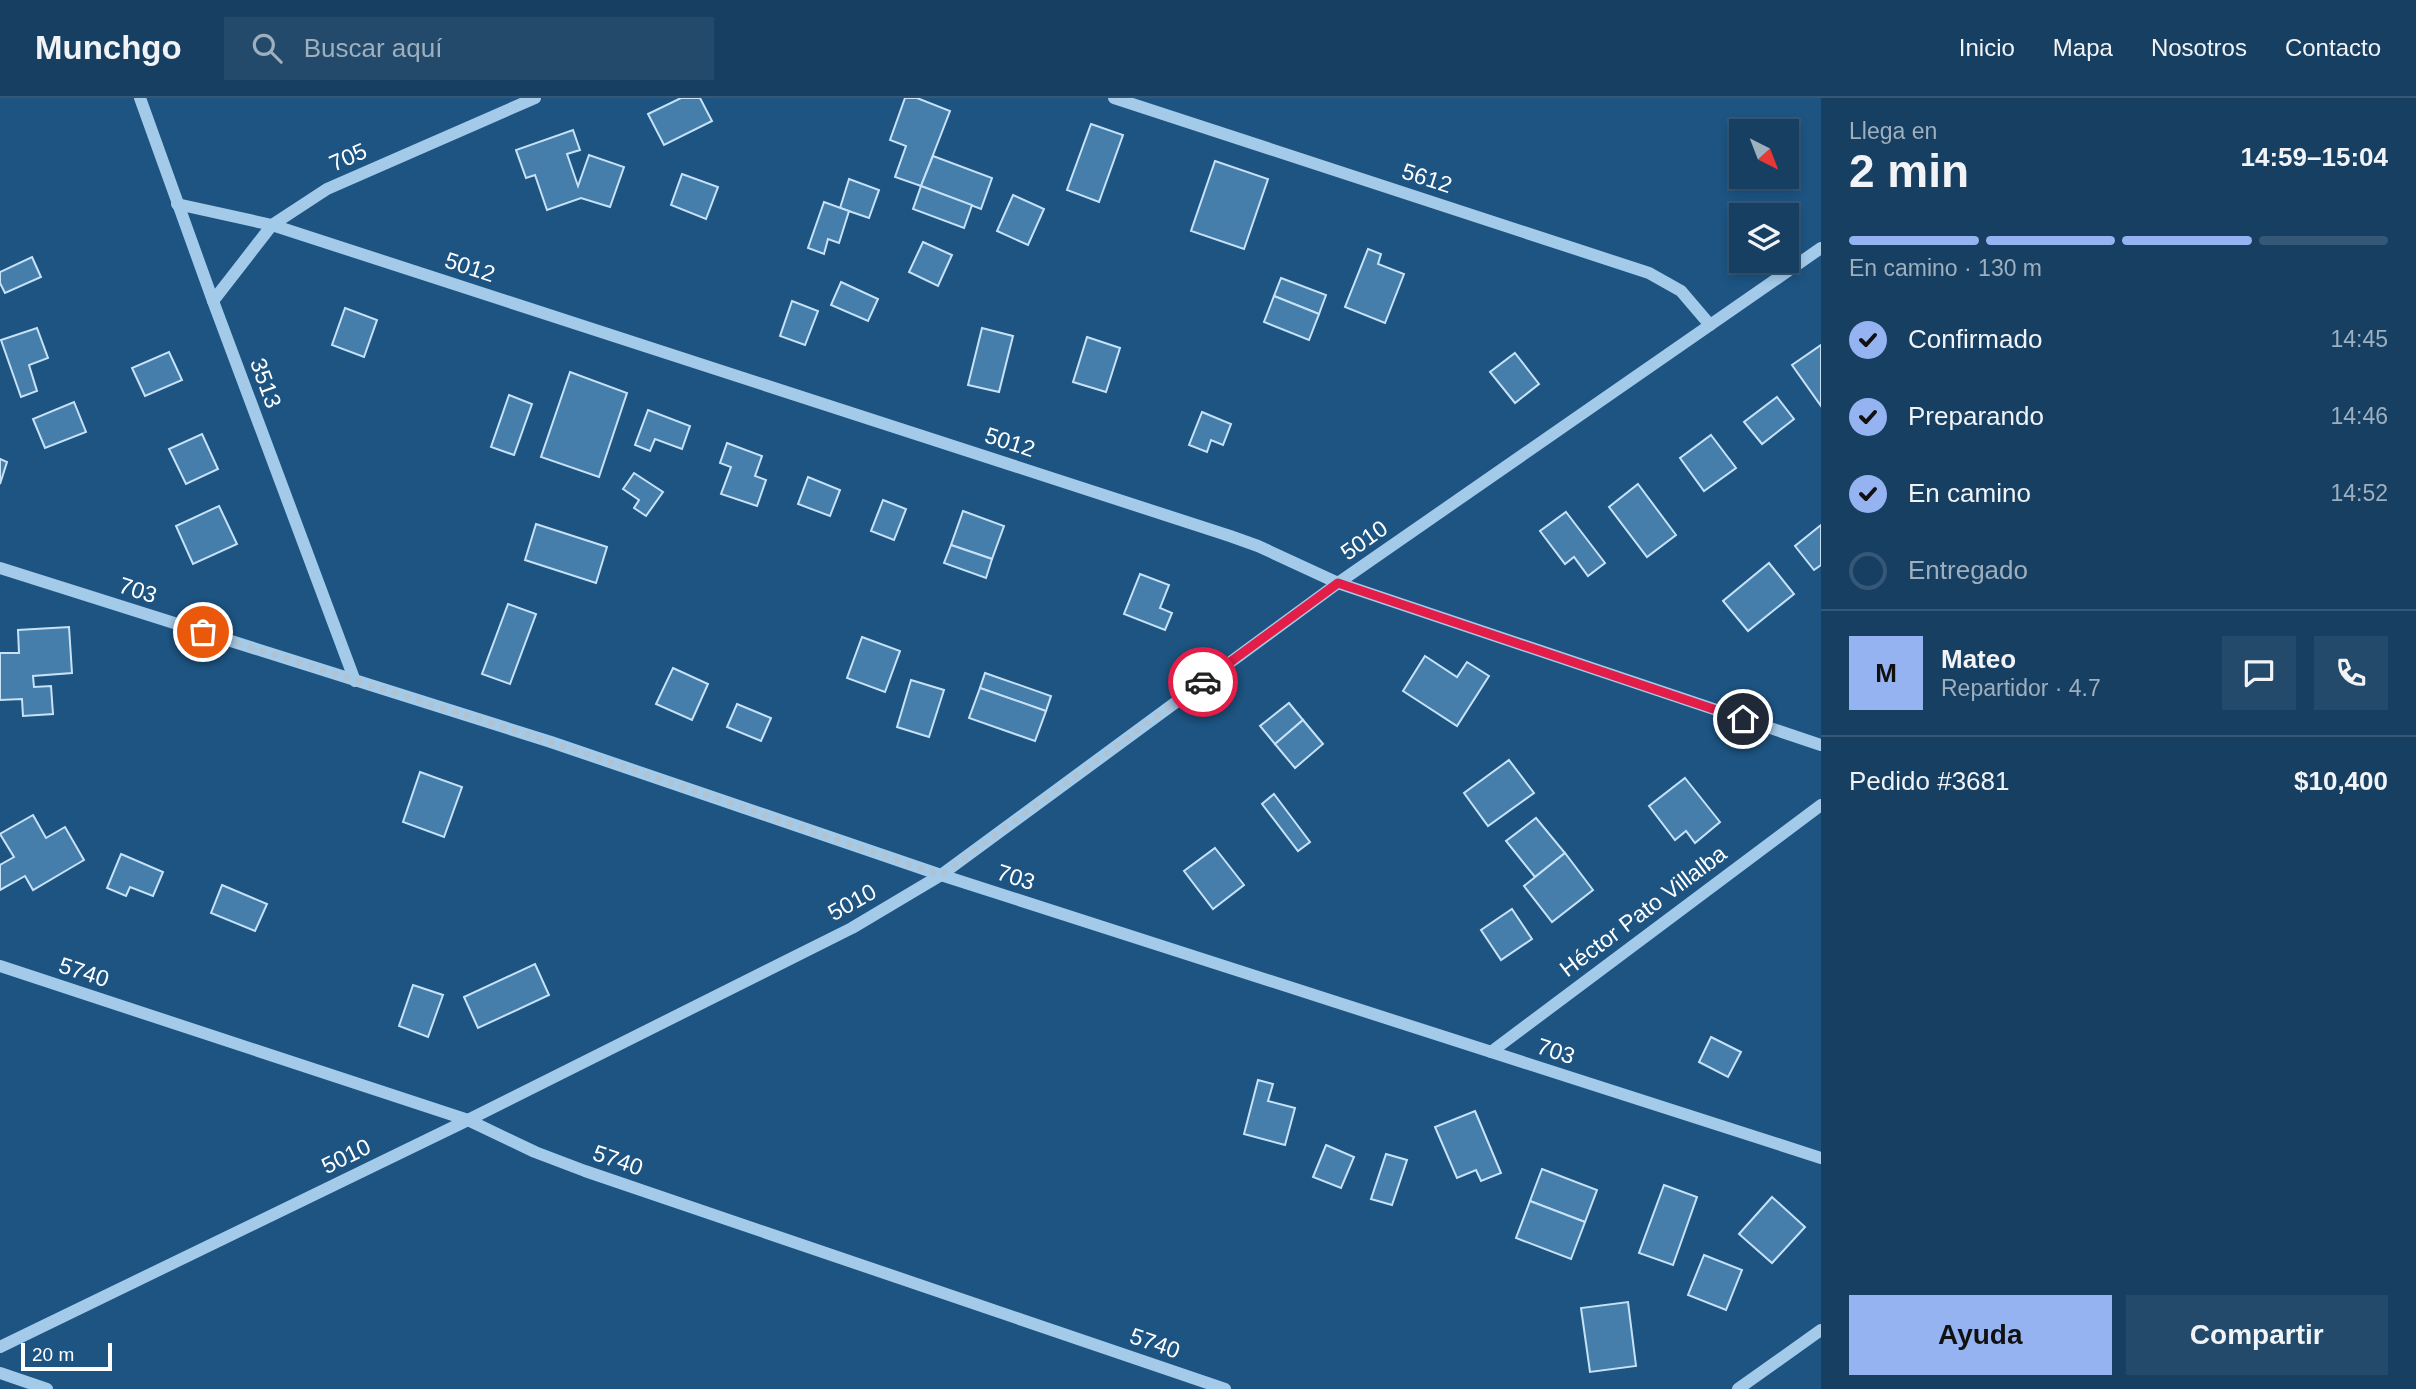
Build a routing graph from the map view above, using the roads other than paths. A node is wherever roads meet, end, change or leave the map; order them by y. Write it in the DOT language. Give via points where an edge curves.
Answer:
graph roads {
  1 [pos="140,98"];
  2 [pos="535,98"];
  3 [pos="1114,98"];
  4 [pos="177,204"];
  5 [pos="272,225"];
  6 [pos="1821,248"];
  7 [pos="213,301"];
  8 [pos="1710,325"];
  9 [pos="0,568"];
  10 [pos="1338,583"];
  11 [pos="355,681"];
  12 [pos="1821,746"];
  13 [pos="1821,805"];
  14 [pos="941,875"];
  15 [pos="0,966"];
  16 [pos="1491,1052"];
  17 [pos="468,1120"];
  18 [pos="1821,1158"];
  19 [pos="1821,1330"];
  20 [pos="0,1347"];
  21 [pos="0,1373"];
  22 [pos="47,1389"];
  23 [pos="1225,1389"];
  24 [pos="1738,1389"];
  1 -- 4 [label="street, 3513"];
  2 -- 5 [label="street, 705" via="327,189"];
  3 -- 8 [label="street, 5612" via="1649,272 1681,290"];
  4 -- 5 [label="street, 5012"];
  4 -- 7 [label="street, 3513"];
  5 -- 7 [label="street, 705"];
  5 -- 10 [label="street, 5012" via="1230,536"];
  6 -- 8 [label="street, 5010"];
  7 -- 11 [label="street, 3513"];
  8 -- 10 [label="street, 5010"];
  9 -- 11 [label="street, 703"];
  10 -- 12 [label="street, 5012"];
  10 -- 14 [label="street, 5010"];
  11 -- 14 [label="street, 703" via="551,742"];
  13 -- 16 [label="street, Héctor Pato Villalba"];
  14 -- 16 [label="street, 703"];
  14 -- 17 [label="street, 5010" via="852,928"];
  15 -- 17 [label="street, 5740"];
  16 -- 18 [label="street, 703"];
  17 -- 20 [label="street, 5010"];
  17 -- 23 [label="street, 5740" via="585,1171"];
  19 -- 24 [label="street"];
  21 -- 22 [label="street"];
}
